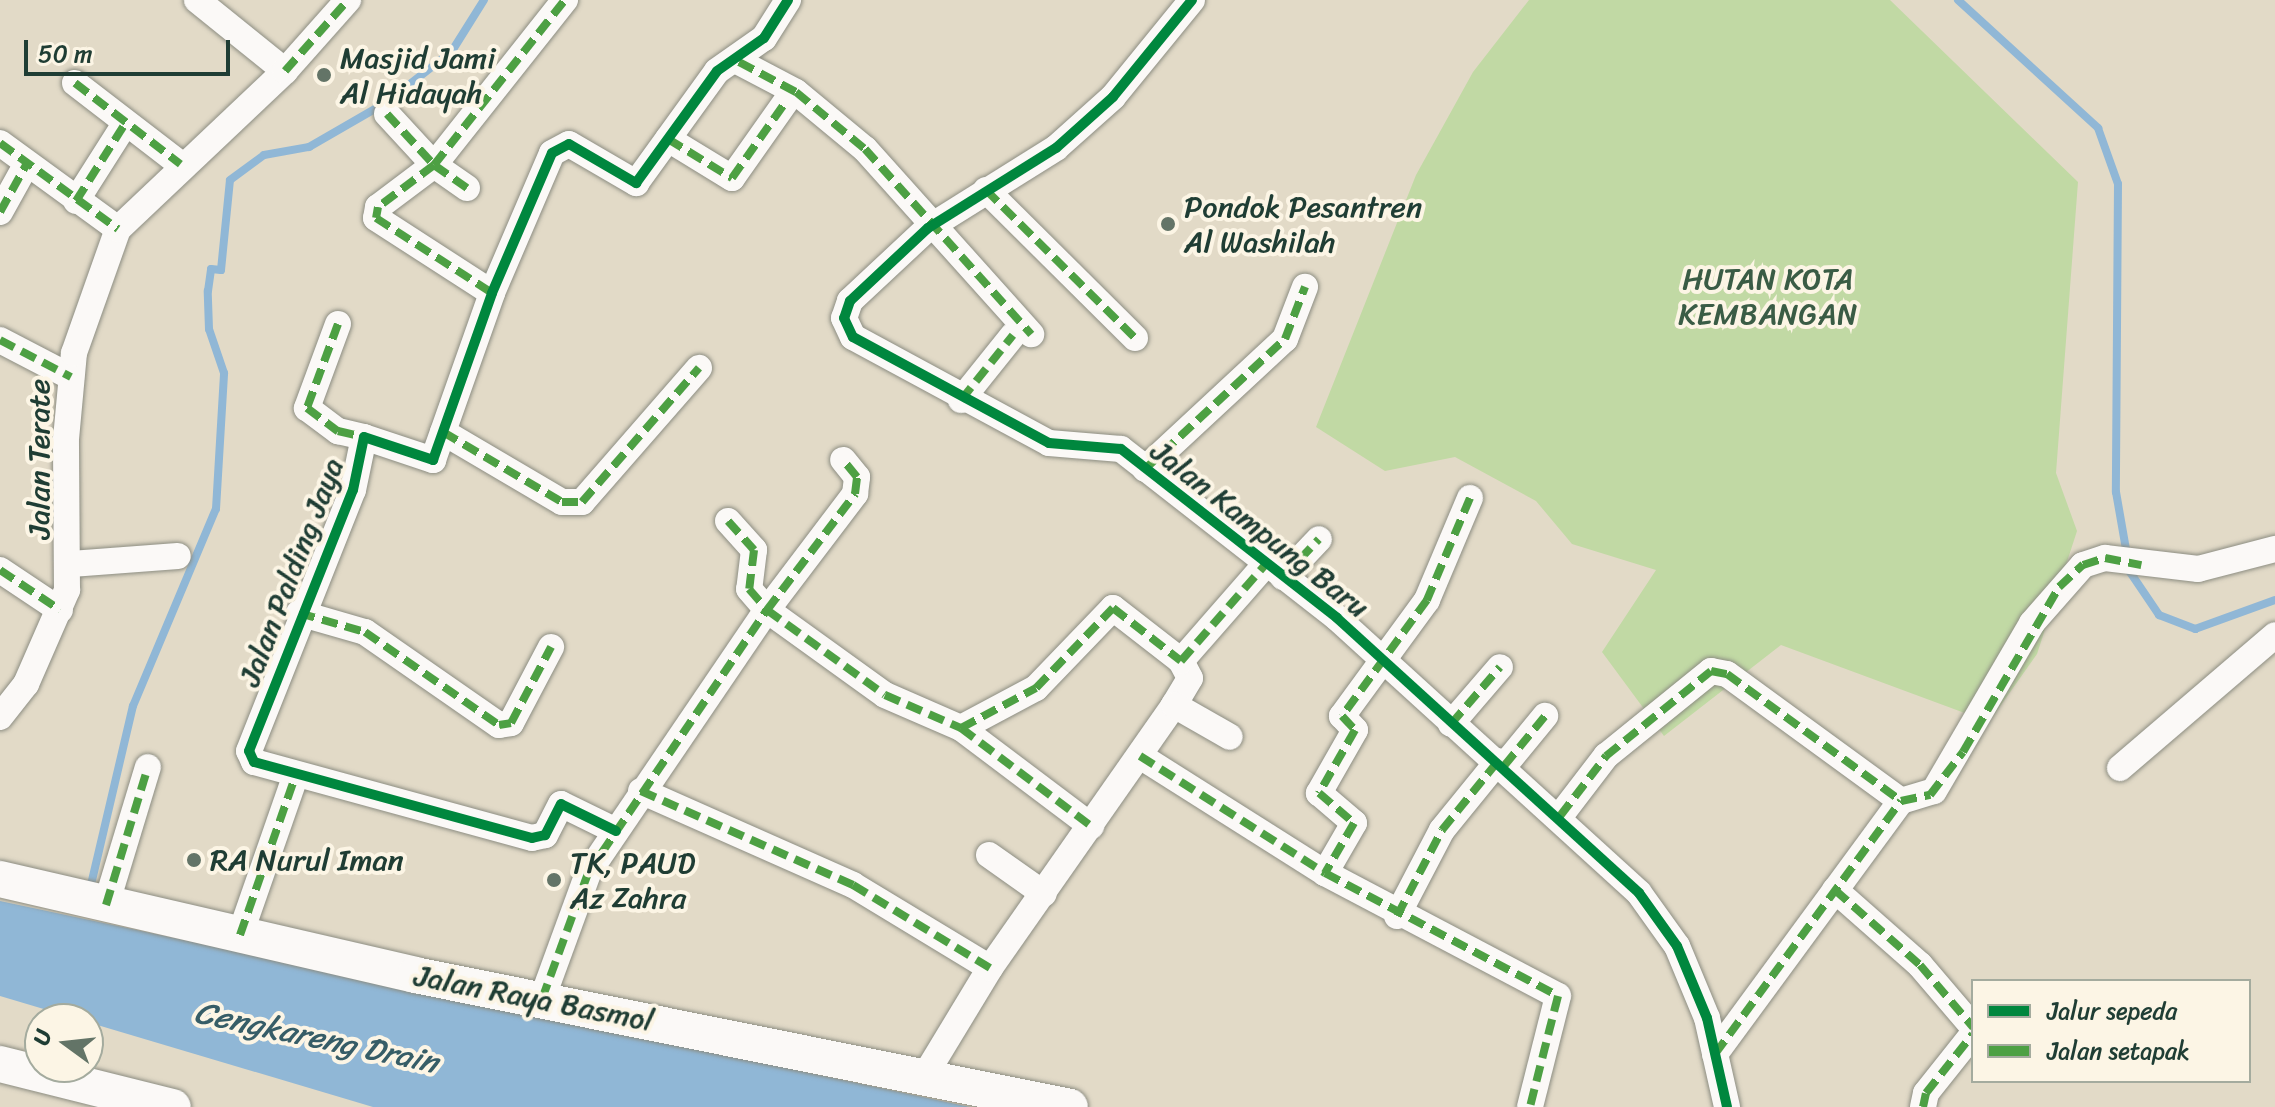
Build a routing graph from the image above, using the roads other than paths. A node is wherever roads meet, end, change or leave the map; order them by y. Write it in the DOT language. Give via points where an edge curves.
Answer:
graph roads {
  1 [pos="197,0"];
  2 [pos="348,0"];
  3 [pos="565,0"];
  4 [pos="788,0"];
  5 [pos="1192,0"];
  6 [pos="739,62"];
  7 [pos="285,71"];
  8 [pos="75,83"];
  9 [pos="787,100"];
  10 [pos="387,114"];
  11 [pos="123,127"];
  12 [pos="668,139"];
  13 [pos="0,143"];
  14 [pos="180,164"];
  15 [pos="26,165"];
  16 [pos="434,165"];
  17 [pos="467,188"];
  18 [pos="986,190"];
  19 [pos="76,201"];
  20 [pos="0,212"];
  21 [pos="937,222"];
  22 [pos="118,229"];
  23 [pos="1305,287"];
  24 [pos="492,293"];
  25 [pos="338,324"];
  26 [pos="1135,338"];
  27 [pos="0,340"];
  28 [pos="699,368"];
  29 [pos="71,377"];
  30 [pos="961,400"];
  31 [pos="443,432"];
  32 [pos="364,437"];
  33 [pos="843,460"];
  34 [pos="1145,469"];
  35 [pos="1470,498"];
  36 [pos="728,521"];
  37 [pos="1319,539"];
  38 [pos="2275,549"];
  39 [pos="178,556"];
  40 [pos="71,564"];
  41 [pos="0,570"];
  42 [pos="1275,571"];
  43 [pos="60,610"];
  44 [pos="767,610"];
  45 [pos="299,613"];
  46 [pos="2275,635"];
  47 [pos="551,647"];
  48 [pos="1382,660"];
  49 [pos="1181,661"];
  50 [pos="1500,667"];
  51 [pos="1174,705"];
  52 [pos="1545,716"];
  53 [pos="0,717"];
  54 [pos="1451,724"];
  55 [pos="961,728"];
  56 [pos="1230,737"];
  57 [pos="1140,756"];
  58 [pos="1501,763"];
  59 [pos="148,767"];
  60 [pos="2120,768"];
  61 [pos="296,774"];
  62 [pos="641,791"];
  63 [pos="1901,801"];
  64 [pos="1560,816"];
  65 [pos="1091,826"];
  66 [pos="616,831"];
  67 [pos="989,855"];
  68 [pos="1325,873"];
  69 [pos="0,879"];
  70 [pos="1835,890"];
  71 [pos="1044,894"];
  72 [pos="89,901"];
  73 [pos="1397,916"];
  74 [pos="240,935"];
  75 [pos="990,968"];
  76 [pos="542,999"];
  77 [pos="1971,1025"];
  78 [pos="1971,1037"];
  79 [pos="1715,1054"];
  80 [pos="0,1064"];
  81 [pos="24,1070"];
  82 [pos="924,1077"];
  83 [pos="61,1083"];
  84 [pos="74,1083"];
  85 [pos="97,1107"];
  86 [pos="173,1107"];
  87 [pos="1070,1107"];
  88 [pos="1530,1107"];
  89 [pos="1727,1107"];
  90 [pos="1923,1107"];
  1 -- 7 [label="street"];
  2 -- 7 [label="street, Jalan Terate"];
  3 -- 16 [label="street"];
  4 -- 6 [label="street"];
  5 -- 18 [label="street, Jalan Kampung Baru" via="1113,97 1056,148"];
  6 -- 12 [label="street" via="717,71"];
  6 -- 21 [label="street" via="796,92"];
  7 -- 14 [label="street, Jalan Terate"];
  8 -- 11 [label="street"];
  9 -- 12 [label="street" via="732,178"];
  10 -- 16 [label="street"];
  11 -- 14 [label="street"];
  11 -- 19 [label="street"];
  12 -- 24 [label="street, Jalan Palding Jaya" via="636,183 569,144 552,153"];
  13 -- 15 [label="street"];
  14 -- 22 [label="street, Jalan Terate"];
  15 -- 19 [label="street"];
  15 -- 20 [label="street"];
  16 -- 17 [label="street"];
  16 -- 24 [label="street" via="378,207 376,218"];
  18 -- 21 [label="street, Jalan Kampung Baru"];
  18 -- 26 [label="street"];
  19 -- 22 [label="street"];
  21 -- 30 [label="street" via="1022,335"];
  21 -- 30 [label="street, Jalan Kampung Baru" via="850,301 844,318 853,337"];
  22 -- 29 [label="street, Jalan Terate"];
  23 -- 34 [label="street" via="1285,339"];
  24 -- 31 [label="street, Jalan Palding Jaya"];
  25 -- 32 [label="street" via="307,408 338,431"];
  27 -- 29 [label="street"];
  28 -- 31 [label="street" via="582,502 562,502"];
  29 -- 40 [label="street, Jalan Terate"];
  30 -- 34 [label="street, Jalan Kampung Baru" via="1049,443 1121,449"];
  31 -- 32 [label="street, Jalan Palding Jaya" via="433,460"];
  32 -- 45 [label="street, Jalan Palding Jaya" via="353,490"];
  33 -- 44 [label="street" via="857,477 855,494"];
  34 -- 42 [label="street, Jalan Kampung Baru"];
  35 -- 48 [label="street" via="1427,600"];
  36 -- 44 [label="street" via="754,550 749,589"];
  37 -- 42 [label="street"];
  38 -- 63 [label="street" via="2198,569 2105,558 2083,565 2059,587 1934,791"];
  39 -- 40 [label="street"];
  40 -- 43 [label="street, Jalan Terate"];
  41 -- 43 [label="street"];
  42 -- 48 [label="street, Jalan Kampung Baru"];
  42 -- 49 [label="street"];
  43 -- 53 [label="street, Jalan Terate" via="26,684"];
  44 -- 55 [label="street" via="885,695"];
  44 -- 62 [label="street"];
  45 -- 47 [label="street" via="365,632 499,725 511,723"];
  45 -- 61 [label="street, Jalan Palding Jaya" via="249,751 254,762"];
  46 -- 60 [label="street"];
  48 -- 54 [label="street, Jalan Kampung Baru"];
  48 -- 68 [label="street" via="1342,716 1355,730 1319,793 1354,823"];
  49 -- 51 [label="street" via="1190,678"];
  49 -- 55 [label="street" via="1113,608 1036,688"];
  50 -- 54 [label="street"];
  51 -- 56 [label="street"];
  51 -- 57 [label="street"];
  52 -- 58 [label="street"];
  54 -- 58 [label="street, Jalan Kampung Baru"];
  55 -- 65 [label="street"];
  57 -- 65 [label="street"];
  57 -- 68 [label="street"];
  58 -- 64 [label="street, Jalan Kampung Baru"];
  58 -- 73 [label="street" via="1442,830"];
  59 -- 72 [label="street"];
  61 -- 66 [label="street, Jalan Palding Jaya" via="532,838 545,835 561,804"];
  61 -- 74 [label="street"];
  62 -- 66 [label="street"];
  62 -- 75 [label="street" via="853,885"];
  63 -- 64 [label="street" via="1727,674 1711,671 1606,756"];
  63 -- 70 [label="street"];
  64 -- 79 [label="street, Jalan Kampung Baru" via="1565,830 1639,893 1677,946"];
  65 -- 71 [label="street"];
  66 -- 76 [label="street" via="588,873"];
  67 -- 71 [label="street"];
  68 -- 73 [label="street"];
  69 -- 72 [label="street, Jalan Raya Basmol"];
  70 -- 77 [label="street" via="1920,965"];
  70 -- 79 [label="street"];
  71 -- 75 [label="street"];
  72 -- 74 [label="street, Jalan Raya Basmol"];
  73 -- 88 [label="street" via="1559,998"];
  74 -- 76 [label="street, Jalan Raya Basmol"];
  75 -- 82 [label="street"];
  76 -- 82 [label="street, Jalan Raya Basmol"];
  78 -- 90 [label="street" via="1926,1093"];
  79 -- 89 [label="street, Jalan Kampung Baru"];
  80 -- 81 [label="street"];
  82 -- 87 [label="street, Jalan Raya Basmol"];
  83 -- 85 [label="street"];
  84 -- 86 [label="street"];
}
